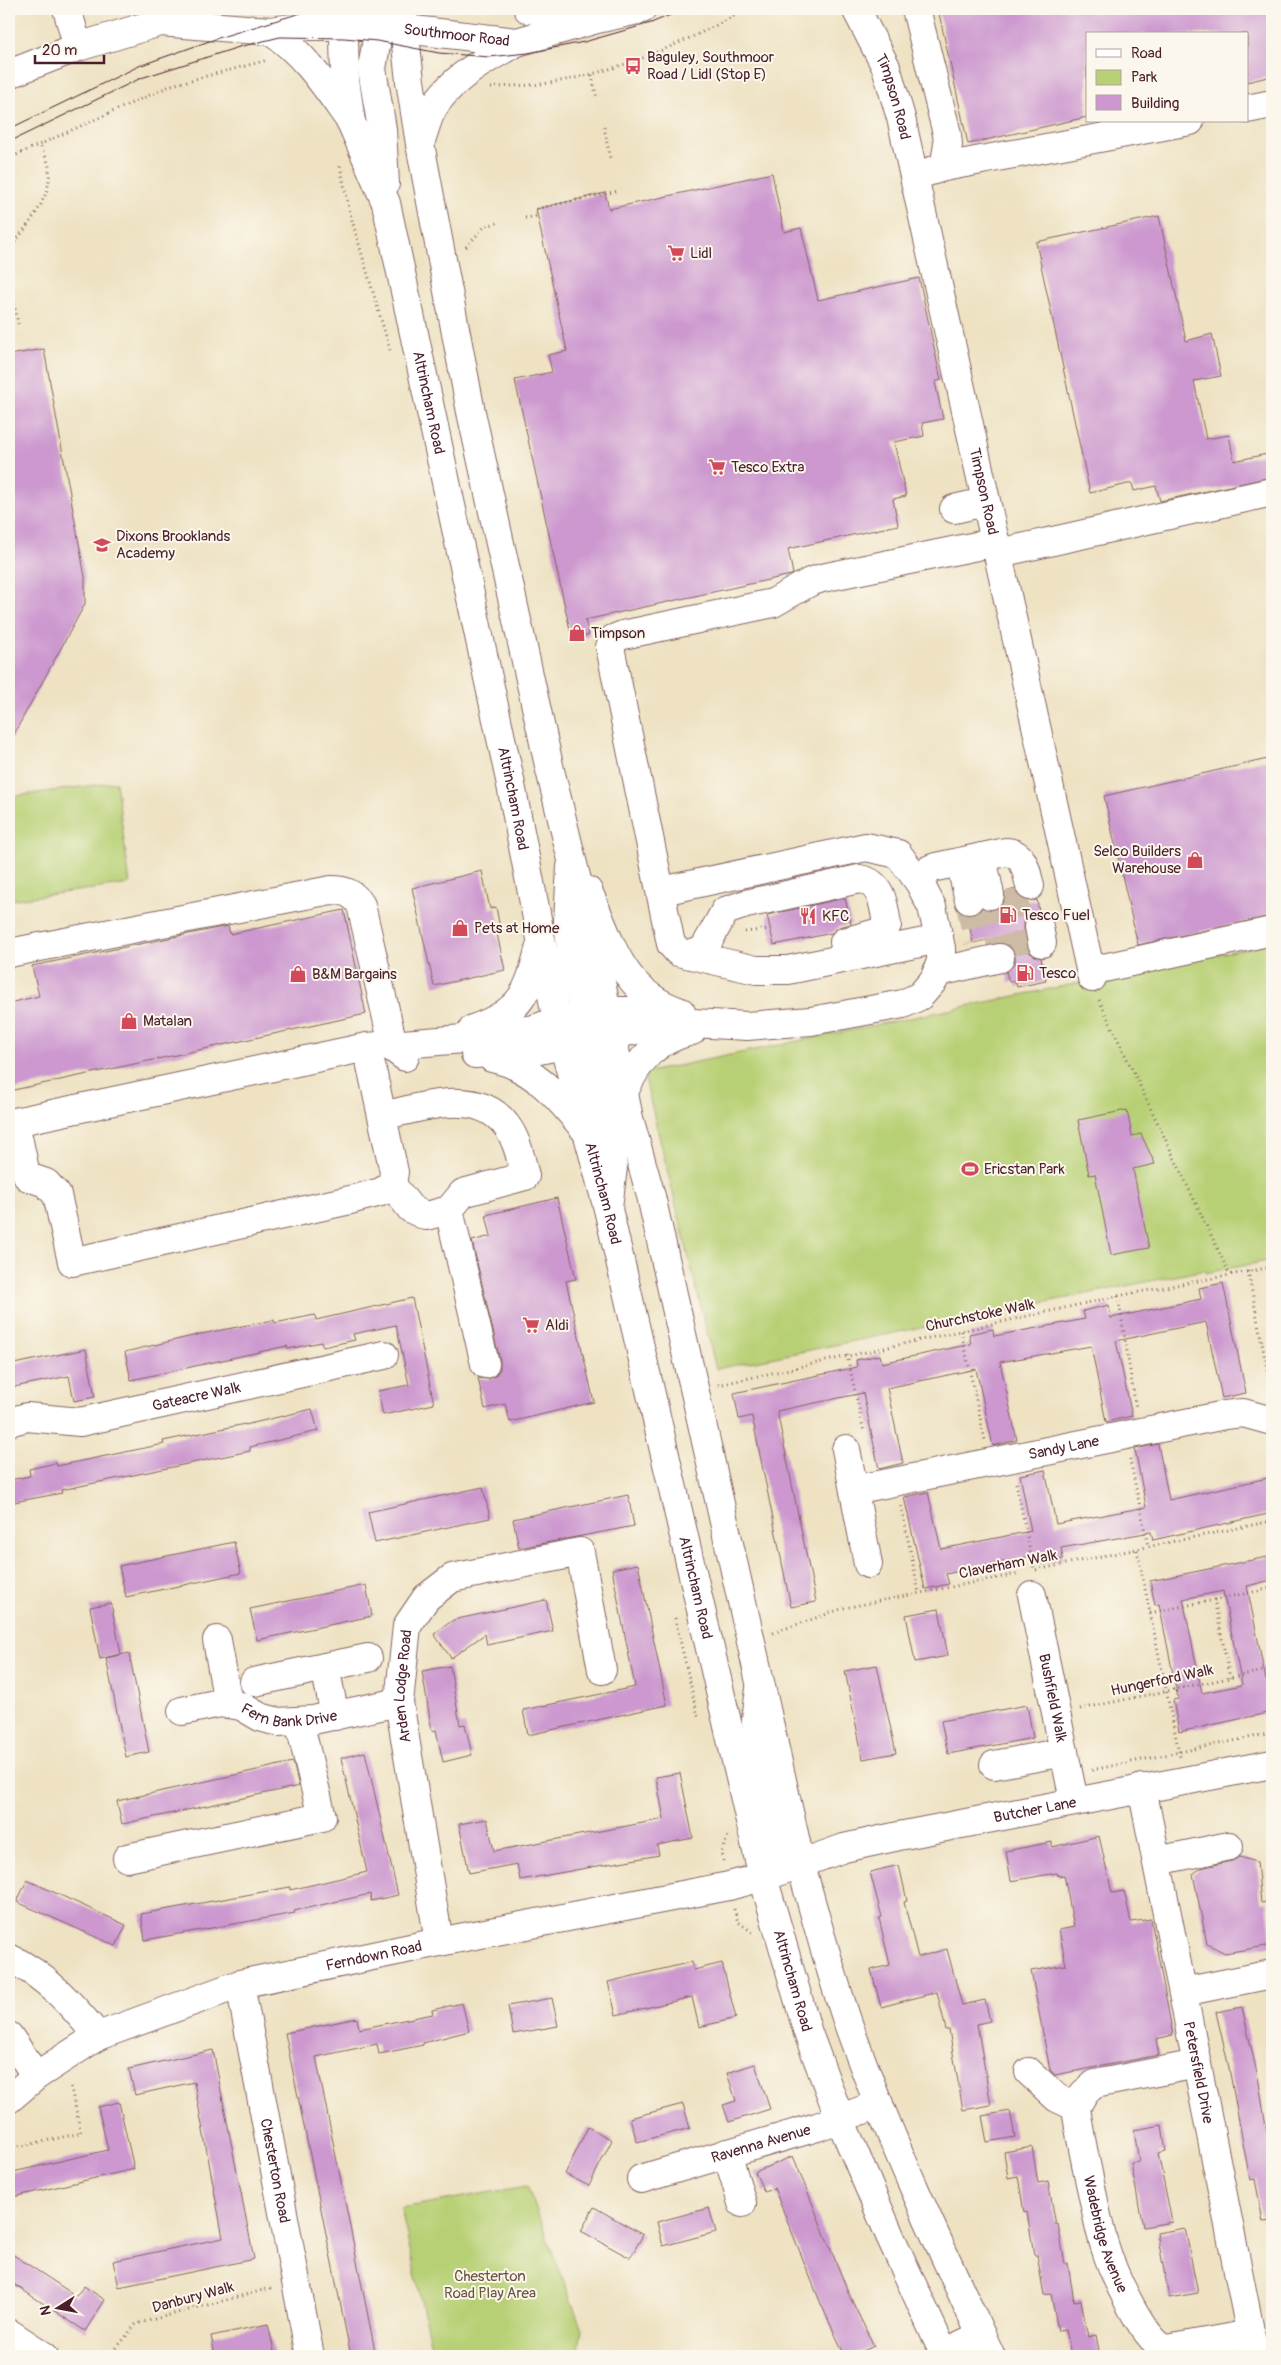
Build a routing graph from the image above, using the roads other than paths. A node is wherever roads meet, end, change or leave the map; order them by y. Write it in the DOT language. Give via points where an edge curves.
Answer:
graph roads {
  1 [pos="67,9"];
  2 [pos="188,9"];
  3 [pos="528,9"];
  4 [pos="642,9"];
  5 [pos="916,9"];
  6 [pos="856,10"];
  7 [pos="346,14"];
  8 [pos="393,18"];
  9 [pos="597,19"];
  10 [pos="160,22"];
  11 [pos="270,32"];
  12 [pos="516,42"];
  13 [pos="78,47"];
  14 [pos="9,74"];
  15 [pos="1272,104"];
  16 [pos="1248,109"];
  17 [pos="351,122"];
  18 [pos="1185,122"];
  19 [pos="420,144"];
  20 [pos="944,167"];
  21 [pos="915,176"];
  22 [pos="386,203"];
  23 [pos="1272,492"];
  24 [pos="985,502"];
  25 [pos="954,509"];
  26 [pos="997,547"];
  27 [pos="572,856"];
  28 [pos="982,857"];
  29 [pos="925,876"];
  30 [pos="662,891"];
  31 [pos="1272,931"];
  32 [pos="939,939"];
  33 [pos="541,943"];
  34 [pos="9,953"];
  35 [pos="987,954"];
  36 [pos="692,955"];
  37 [pos="811,966"];
  38 [pos="938,972"];
  39 [pos="718,1024"];
  40 [pos="585,1027"];
  41 [pos="438,1042"];
  42 [pos="391,1050"];
  43 [pos="464,1055"];
  44 [pos="624,1092"];
  45 [pos="382,1109"];
  46 [pos="585,1130"];
  47 [pos="392,1186"];
  48 [pos="608,1209"];
  49 [pos="449,1210"];
  50 [pos="384,1355"];
  51 [pos="485,1364"];
  52 [pos="1272,1421"];
  53 [pos="9,1422"];
  54 [pos="855,1444"];
  55 [pos="854,1490"];
  56 [pos="868,1564"];
  57 [pos="1028,1578"];
  58 [pos="216,1640"];
  59 [pos="368,1658"];
  60 [pos="326,1667"];
  61 [pos="602,1670"];
  62 [pos="254,1682"];
  63 [pos="761,1688"];
  64 [pos="399,1702"];
  65 [pos="228,1704"];
  66 [pos="182,1711"];
  67 [pos="335,1716"];
  68 [pos="299,1721"];
  69 [pos="1272,1764"];
  70 [pos="994,1765"];
  71 [pos="1069,1776"];
  72 [pos="1142,1788"];
  73 [pos="1229,1846"];
  74 [pos="127,1858"];
  75 [pos="1157,1861"];
  76 [pos="801,1865"];
  77 [pos="762,1876"];
  78 [pos="439,1942"];
  79 [pos="9,1958"];
  80 [pos="1272,1974"];
  81 [pos="240,1984"];
  82 [pos="1183,1992"];
  83 [pos="9,2036"];
  84 [pos="98,2036"];
  85 [pos="1198,2064"];
  86 [pos="1029,2072"];
  87 [pos="36,2076"];
  88 [pos="9,2099"];
  89 [pos="879,2104"];
  90 [pos="1076,2107"];
  91 [pos="840,2119"];
  92 [pos="727,2153"];
  93 [pos="641,2179"];
  94 [pos="742,2203"];
  95 [pos="9,2333"];
  96 [pos="1253,2345"];
  97 [pos="986,2346"];
  98 [pos="1160,2352"];
  99 [pos="44,2356"];
  100 [pos="310,2356"];
  101 [pos="943,2356"];
  1 -- 13 [label="main road"];
  2 -- 10 [label="main road"];
  3 -- 9 [label="main road, Southmoor Road"];
  4 -- 9 [label="main road, Southmoor Road"];
  5 -- 20 [label="main road" via="948,145"];
  6 -- 21 [label="main road, Timpson Road" via="886,67"];
  7 -- 8 [label="main road, Southmoor Road"];
  7 -- 11 [label="main road, Southmoor Road" via="308,26"];
  7 -- 17 [label="main road, Altrincham Road" via="345,80"];
  8 -- 12 [label="main road, Southmoor Road"];
  8 -- 19 [label="main road, Altrincham Road" via="410,81"];
  8 -- 22 [label="main road" via="372,68 382,129"];
  9 -- 12 [label="main road, Southmoor Road"];
  10 -- 11 [label="main road, Southmoor Road"];
  10 -- 13 [label="main road"];
  11 -- 17 [label="main road" via="311,69"];
  12 -- 19 [label="main road" via="489,57 444,93 431,113"];
  13 -- 14 [label="main road"];
  15 -- 16 [label="main road"];
  17 -- 22 [label="main road, Altrincham Road"];
  18 -- 20 [label="main road"];
  19 -- 27 [label="main road, Altrincham Road" via="471,412"];
  20 -- 21 [label="main road"];
  21 -- 24 [label="main road, Timpson Road"];
  22 -- 33 [label="main road, Altrincham Road" via="506,761"];
  23 -- 26 [label="main road"];
  24 -- 25 [label="main road"];
  24 -- 26 [label="main road, Timpson Road"];
  26 -- 30 [label="main road" via="822,578 773,602 616,637 610,651"];
  26 -- 31 [label="main road, Timpson Road" via="1091,974"];
  27 -- 39 [label="main road" via="610,946 632,982 673,1010"];
  27 -- 40 [label="main road, Altrincham Road"];
  28 -- 28 [label="main road" via="1000,893 1023,861 1014,853"];
  28 -- 29 [label="main road"];
  29 -- 30 [label="main road" via="898,854 866,847"];
  29 -- 32 [label="main road"];
  30 -- 36 [label="main road" via="671,944 678,952"];
  32 -- 37 [label="main road"];
  32 -- 38 [label="main road" via="941,961"];
  33 -- 40 [label="main road, Altrincham Road"];
  33 -- 41 [label="main road" via="526,990 511,1010 495,1022"];
  34 -- 42 [label="main road" via="341,890 356,898 361,905"];
  35 -- 38 [label="main road"];
  36 -- 37 [label="main road" via="756,970"];
  36 -- 37 [label="main road" via="704,949 725,911 859,879 873,884 880,893 887,925 880,932 823,949"];
  38 -- 39 [label="main road" via="920,996 902,1004 791,1024"];
  39 -- 40 [label="main road" via="674,1022 633,1011"];
  39 -- 44 [label="main road" via="668,1038 648,1053"];
  40 -- 41 [label="main road" via="526,1030"];
  40 -- 43 [label="main road" via="539,1050"];
  40 -- 44 [label="main road, Altrincham Road"];
  40 -- 46 [label="main road, Altrincham Road"];
  40 -- 48 [label="main road" via="608,1125 613,1166"];
  41 -- 42 [label="main road"];
  42 -- 43 [label="main road"];
  42 -- 45 [label="main road"];
  42 -- 45 [label="main road" via="403,1061 392,1068 383,1083"];
  42 -- 47 [label="main road" via="15,1122 28,1177 46,1183 57,1196 72,1262 350,1200 382,1192"];
  43 -- 46 [label="main road" via="508,1062 529,1072 566,1106"];
  44 -- 63 [label="main road, Altrincham Road" via="651,1196"];
  45 -- 47 [label="main road" via="394,1172"];
  45 -- 49 [label="main road" via="441,1103 468,1104 491,1110 507,1125 525,1176 463,1193"];
  46 -- 48 [label="main road, Altrincham Road"];
  47 -- 49 [label="main road" via="411,1209 426,1216"];
  48 -- 77 [label="main road, Altrincham Road"];
  49 -- 51 [label="main road"];
  50 -- 53 [label="main road, Gateacre Walk" via="80,1422 27,1417"];
  52 -- 55 [label="main road, Sandy Lane" via="1234,1413"];
  54 -- 55 [label="main road"];
  55 -- 56 [label="main road"];
  57 -- 71 [label="main road, Bushfield Walk"];
  58 -- 65 [label="main road"];
  59 -- 60 [label="main road"];
  60 -- 62 [label="main road"];
  60 -- 67 [label="main road"];
  61 -- 64 [label="main road, Arden Lodge Road" via="580,1552 452,1578 426,1598 407,1626"];
  63 -- 76 [label="main road, Altrincham Road"];
  63 -- 77 [label="main road" via="756,1720 757,1753 779,1855 778,1861"];
  64 -- 67 [label="main road, Fern Bank Drive"];
  64 -- 78 [label="main road, Arden Lodge Road"];
  65 -- 66 [label="main road, Fern Bank Drive"];
  65 -- 68 [label="main road, Fern Bank Drive" via="242,1706 260,1717 278,1722"];
  67 -- 68 [label="main road, Fern Bank Drive"];
  68 -- 74 [label="main road" via="322,1818"];
  69 -- 72 [label="main road, Butcher Lane"];
  70 -- 71 [label="main road"];
  71 -- 72 [label="main road, Butcher Lane"];
  71 -- 76 [label="main road, Butcher Lane" via="844,1848"];
  72 -- 75 [label="main road, Petersfield Drive"];
  73 -- 75 [label="main road"];
  75 -- 82 [label="main road, Petersfield Drive"];
  76 -- 77 [label="main road, Butcher Lane"];
  76 -- 89 [label="main road, Altrincham Road" via="846,2018"];
  77 -- 78 [label="main road, Ferndown Road" via="729,1886"];
  77 -- 91 [label="main road, Altrincham Road" via="808,2033"];
  78 -- 81 [label="main road, Ferndown Road"];
  79 -- 84 [label="main road" via="66,1997"];
  80 -- 82 [label="main road"];
  81 -- 84 [label="main road, Ferndown Road"];
  81 -- 100 [label="main road, Chesterton Road"];
  82 -- 85 [label="main road, Petersfield Drive"];
  83 -- 87 [label="main road"];
  84 -- 87 [label="main road, Ferndown Road"];
  85 -- 90 [label="main road" via="1096,2084 1084,2093"];
  85 -- 96 [label="main road, Petersfield Drive"];
  86 -- 90 [label="main road" via="1057,2098"];
  87 -- 88 [label="main road, Ferndown Road"];
  89 -- 91 [label="main road, Ravenna Avenue"];
  89 -- 97 [label="main road, Altrincham Road"];
  90 -- 98 [label="main road, Wadebridge Avenue" via="1105,2248 1140,2323"];
  91 -- 92 [label="main road, Ravenna Avenue"];
  91 -- 101 [label="main road, Altrincham Road"];
  92 -- 93 [label="main road, Ravenna Avenue"];
  92 -- 94 [label="main road"];
  95 -- 99 [label="main road"];
  96 -- 98 [label="main road, Wadebridge Avenue" via="1177,2348"];
  97 -- 101 [label="main road"];
}
